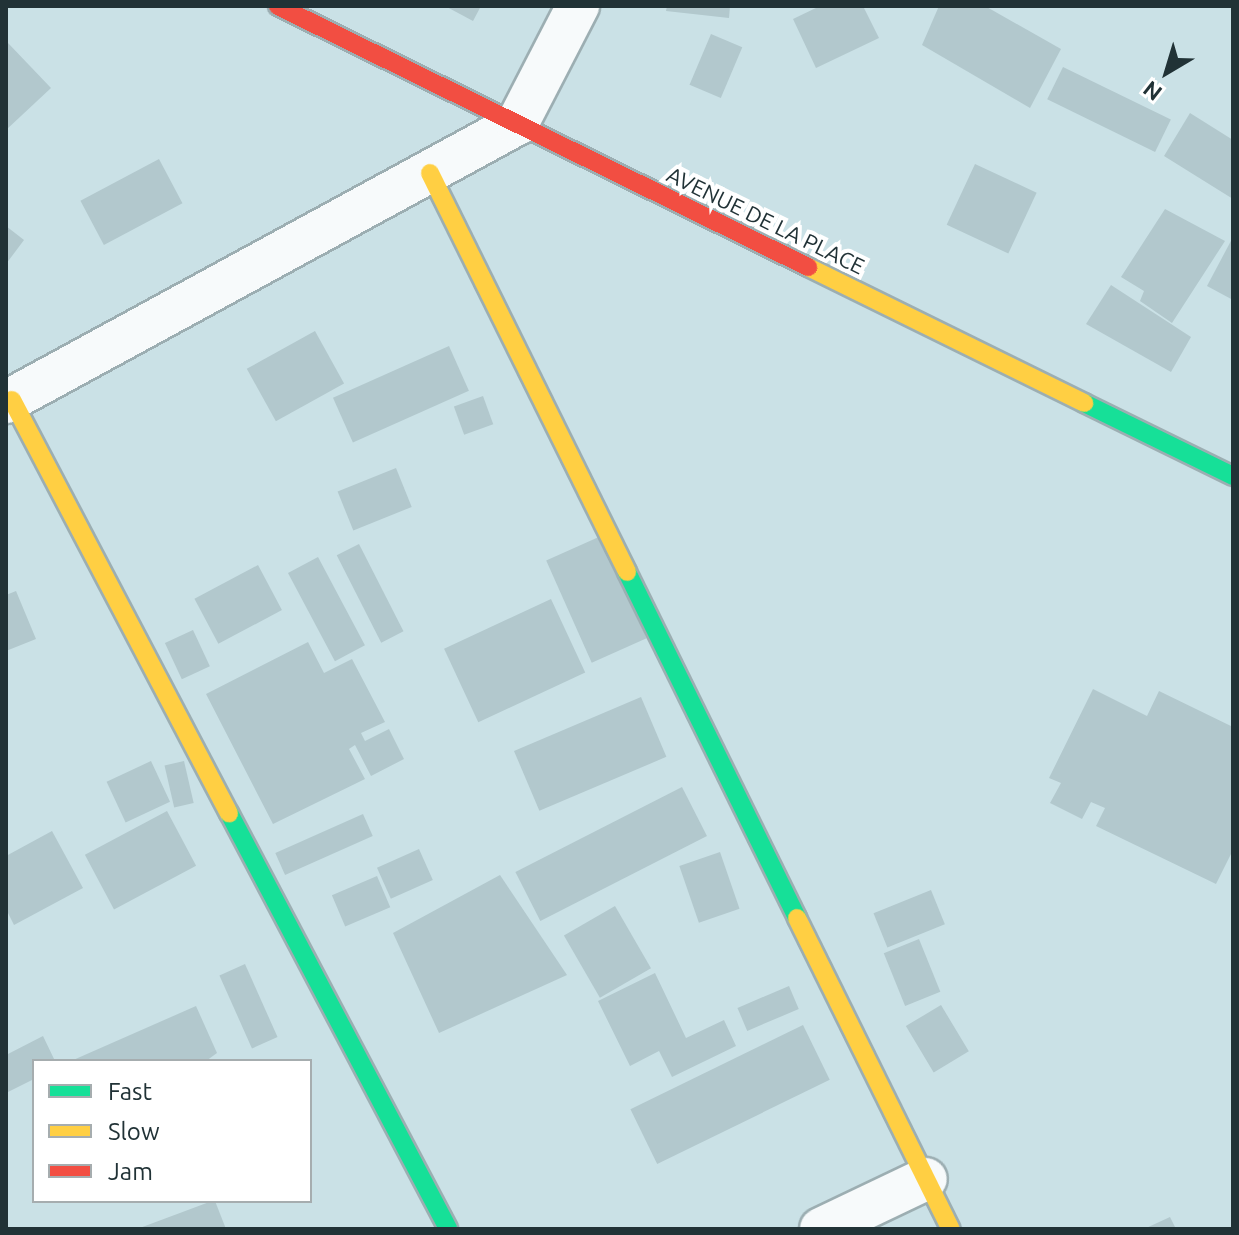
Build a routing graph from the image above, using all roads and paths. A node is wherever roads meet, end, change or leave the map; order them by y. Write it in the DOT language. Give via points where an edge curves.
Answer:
graph roads {
  1 [pos="278,6"];
  2 [pos="578,6"];
  3 [pos="517,124"];
  4 [pos="430,173"];
  5 [pos="9,401"];
  6 [pos="1233,476"];
  7 [pos="926,1179"];
  8 [pos="448,1229"];
  9 [pos="821,1229"];
  10 [pos="951,1229"];
  1 -- 3 [label="street, AVENUE DE LA PLACE"];
  2 -- 3 [label="street"];
  3 -- 4 [label="street"];
  3 -- 6 [label="street, AVENUE DE LA PLACE"];
  4 -- 5 [label="street"];
  4 -- 7 [label="street"];
  5 -- 8 [label="street"];
  7 -- 9 [label="street"];
  7 -- 10 [label="street"];
}
